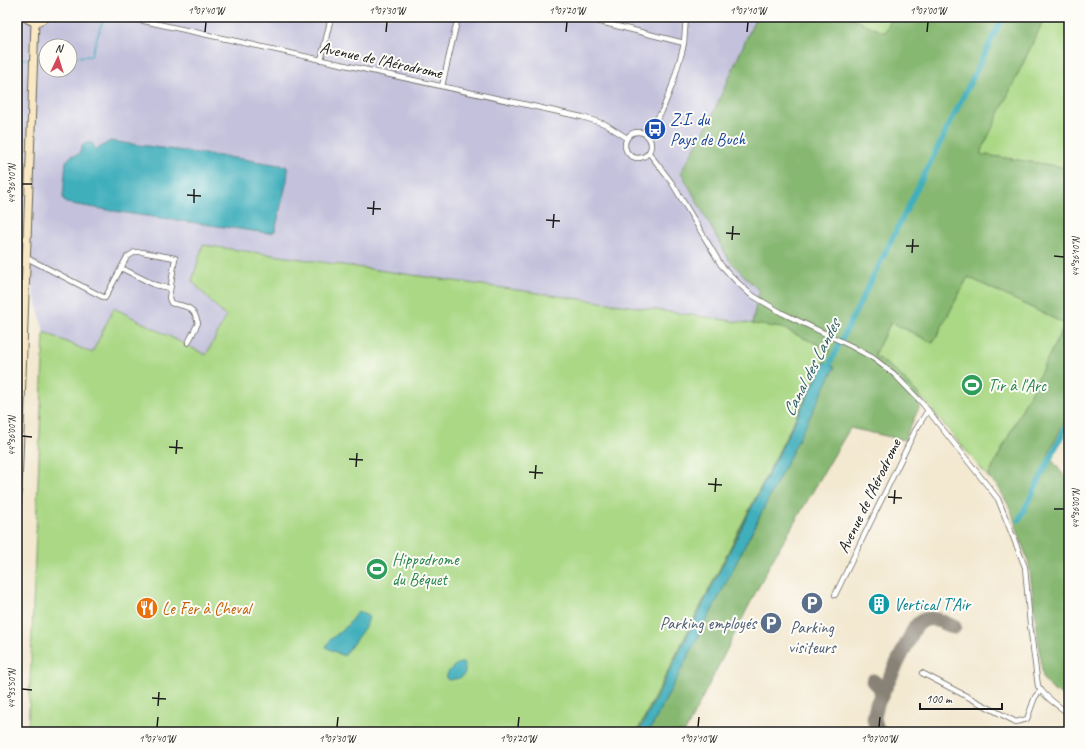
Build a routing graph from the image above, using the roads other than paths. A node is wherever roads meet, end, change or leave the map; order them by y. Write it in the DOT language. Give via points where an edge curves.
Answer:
graph roads {
  1 [pos="25,17"];
  2 [pos="46,17"];
  3 [pos="126,17"];
  4 [pos="331,17"];
  5 [pos="458,17"];
  6 [pos="581,17"];
  7 [pos="686,17"];
  8 [pos="35,22"];
  9 [pos="684,43"];
  10 [pos="321,60"];
  11 [pos="442,86"];
  12 [pos="647,135"];
  13 [pos="627,138"];
  14 [pos="649,153"];
  15 [pos="27,258"];
  16 [pos="121,268"];
  17 [pos="170,288"];
  18 [pos="188,343"];
  19 [pos="928,410"];
  20 [pos="17,513"];
  21 [pos="835,595"];
  22 [pos="922,673"];
  23 [pos="1041,690"];
  24 [pos="1069,714"];
  1 -- 8 [label="main road"];
  2 -- 8 [label="main road"];
  3 -- 10 [label="street, Avenue de l'Aérodrome"];
  4 -- 10 [label="street"];
  5 -- 11 [label="street"];
  6 -- 9 [label="street"];
  7 -- 9 [label="street"];
  8 -- 15 [label="main road"];
  9 -- 12 [label="street" via="662,111"];
  10 -- 11 [label="street, Avenue de l'Aérodrome"];
  11 -- 13 [label="street, Avenue de l'Aérodrome" via="582,117 605,124"];
  12 -- 13 [label="street" via="639,132 630,134"];
  12 -- 14 [label="street" via="652,145"];
  13 -- 14 [label="street" via="625,146 631,156 639,158"];
  14 -- 19 [label="street" via="672,183 721,265 750,294 782,313 873,358 894,374"];
  15 -- 16 [label="street" via="106,298"];
  15 -- 20 [label="main road"];
  16 -- 17 [label="street" via="155,285"];
  16 -- 17 [label="street" via="127,257 135,252 174,258"];
  17 -- 18 [label="street" via="171,303 190,308 196,315 198,323"];
  19 -- 21 [label="street, Avenue de l'Aérodrome" via="915,431"];
  19 -- 23 [label="street" via="998,499 1024,567 1036,674"];
  22 -- 23 [label="street" via="1016,722 1027,719 1035,697"];
  23 -- 24 [label="street"];
}
